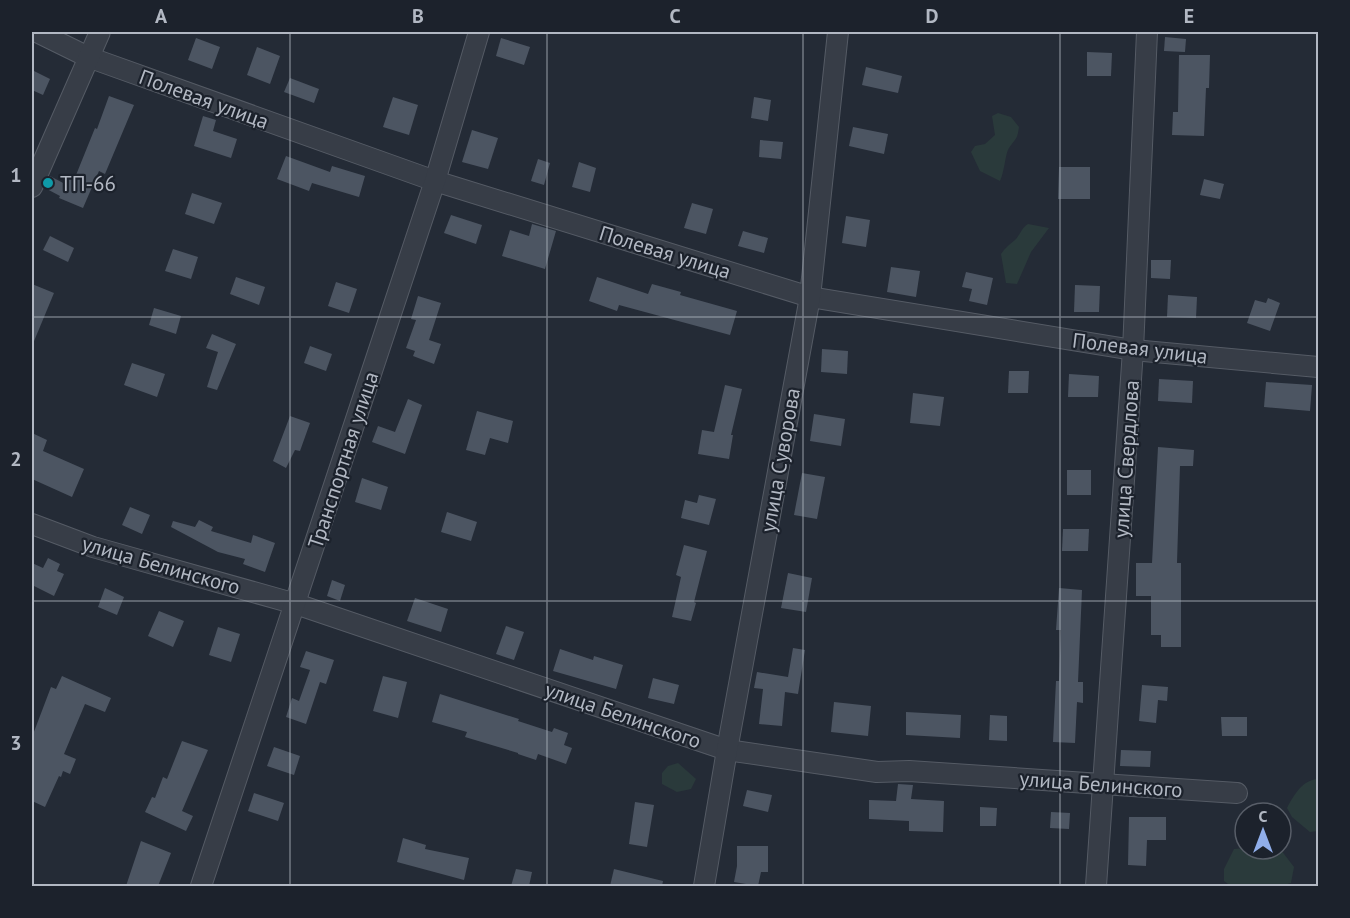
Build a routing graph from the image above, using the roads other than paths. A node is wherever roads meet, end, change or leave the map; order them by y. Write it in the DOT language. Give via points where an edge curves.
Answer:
graph roads {
  1 [pos="37,32"];
  2 [pos="100,32"];
  3 [pos="479,32"];
  4 [pos="838,32"];
  5 [pos="1147,32"];
  6 [pos="88,57"];
  7 [pos="435,181"];
  8 [pos="32,187"];
  9 [pos="810,297"];
  10 [pos="1133,350"];
  11 [pos="1318,367"];
  12 [pos="32,524"];
  13 [pos="296,604"];
  14 [pos="727,750"];
  15 [pos="1103,785"];
  16 [pos="1237,793"];
  17 [pos="201,886"];
  18 [pos="704,886"];
  19 [pos="1096,886"];
  1 -- 6 [label="street, Полевая улица"];
  2 -- 6 [label="street"];
  3 -- 7 [label="street, Транспортная улица"];
  4 -- 9 [label="street, улица Суворова"];
  5 -- 10 [label="street, улица Свердлова"];
  6 -- 7 [label="street, Полевая улица"];
  6 -- 8 [label="street"];
  7 -- 9 [label="street, Полевая улица"];
  7 -- 13 [label="street, Транспортная улица"];
  9 -- 10 [label="street, Полевая улица"];
  9 -- 14 [label="street, улица Суворова"];
  10 -- 11 [label="street, Полевая улица"];
  10 -- 15 [label="street, улица Свердлова"];
  12 -- 13 [label="street, улица Белинского" via="93,548"];
  13 -- 14 [label="street, улица Белинского"];
  13 -- 17 [label="street, Транспортная улица"];
  14 -- 15 [label="street, улица Белинского" via="877,772"];
  14 -- 18 [label="street, улица Суворова"];
  15 -- 16 [label="street, улица Белинского"];
  15 -- 19 [label="street, улица Свердлова"];
}
